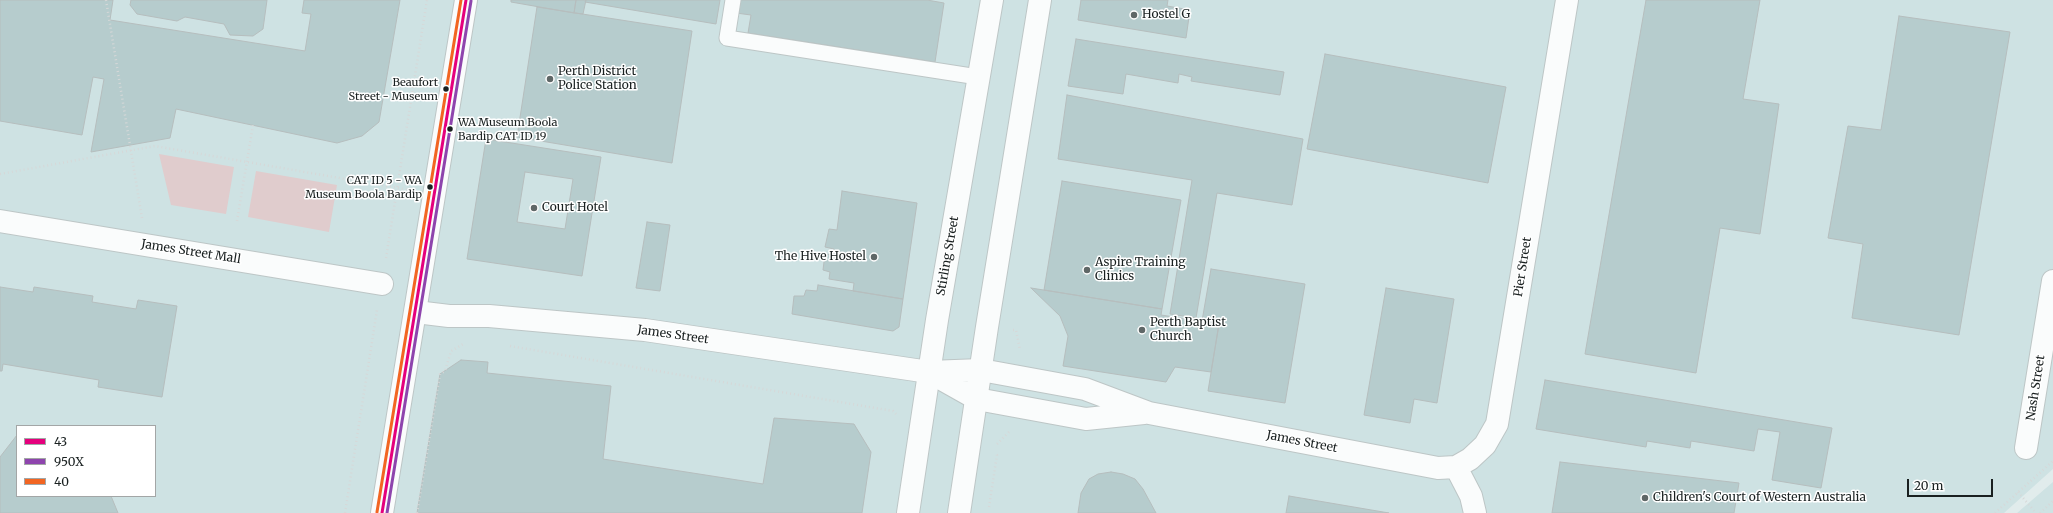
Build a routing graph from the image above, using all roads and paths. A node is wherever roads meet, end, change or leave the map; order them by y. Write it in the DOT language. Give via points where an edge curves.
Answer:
graph roads {
  1 [pos="106,0"];
  2 [pos="466,0"];
  3 [pos="733,0"];
  4 [pos="992,0"];
  5 [pos="1040,0"];
  6 [pos="1567,0"];
  7 [pos="978,77"];
  8 [pos="253,125"];
  9 [pos="131,150"];
  10 [pos="247,161"];
  11 [pos="0,174"];
  12 [pos="138,188"];
  13 [pos="436,195"];
  14 [pos="0,221"];
  15 [pos="237,221"];
  16 [pos="2053,281"];
  17 [pos="382,284"];
  18 [pos="416,312"];
  19 [pos="470,339"];
  20 [pos="510,346"];
  21 [pos="981,370"];
  22 [pos="929,372"];
  23 [pos="977,399"];
  24 [pos="1149,412"];
  25 [pos="898,417"];
  26 [pos="1011,430"];
  27 [pos="992,448"];
  28 [pos="2026,448"];
  29 [pos="2053,461"];
  30 [pos="1456,467"];
  31 [pos="2018,492"];
  32 [pos="2053,501"];
  33 [pos="382,513"];
  34 [pos="417,513"];
  35 [pos="908,513"];
  36 [pos="959,513"];
  37 [pos="1475,513"];
  38 [pos="1995,513"];
  39 [pos="2036,513"];
  40 [pos="2040,513"];
  1 -- 9 [label="path"];
  2 -- 13 [label="street"];
  3 -- 7 [label="lane" via="727,38"];
  4 -- 7 [label="street, Stirling Street"];
  5 -- 21 [label="street"];
  6 -- 30 [label="street, Pier Street" via="1497,424 1486,444 1470,459"];
  7 -- 22 [label="street, Stirling Street"];
  8 -- 10 [label="path"];
  9 -- 10 [label="path" via="155,146"];
  9 -- 11 [label="path"];
  9 -- 12 [label="path"];
  10 -- 13 [label="path"];
  10 -- 15 [label="path"];
  13 -- 18 [label="street"];
  14 -- 17 [label="street, James Street Mall"];
  16 -- 28 [label="street, Nash Street"];
  18 -- 22 [label="street, James Street" via="644,330"];
  18 -- 33 [label="street"];
  19 -- 34 [label="path" via="451,351 445,371 440,374"];
  20 -- 25 [label="path" via="894,411"];
  21 -- 22 [label="street, James Street"];
  21 -- 23 [label="street"];
  21 -- 24 [label="street, James Street" via="1085,389"];
  22 -- 23 [label="street, James Street"];
  22 -- 35 [label="street, Stirling Street"];
  23 -- 24 [label="street, James Street" via="1086,420"];
  23 -- 36 [label="street"];
  24 -- 30 [label="street, James Street" via="1438,468"];
  26 -- 27 [label="path"];
  29 -- 31 [label="path"];
  30 -- 37 [label="street" via="1471,496"];
  31 -- 38 [label="path"];
  31 -- 39 [label="path"];
  32 -- 40 [label="path"];
}
